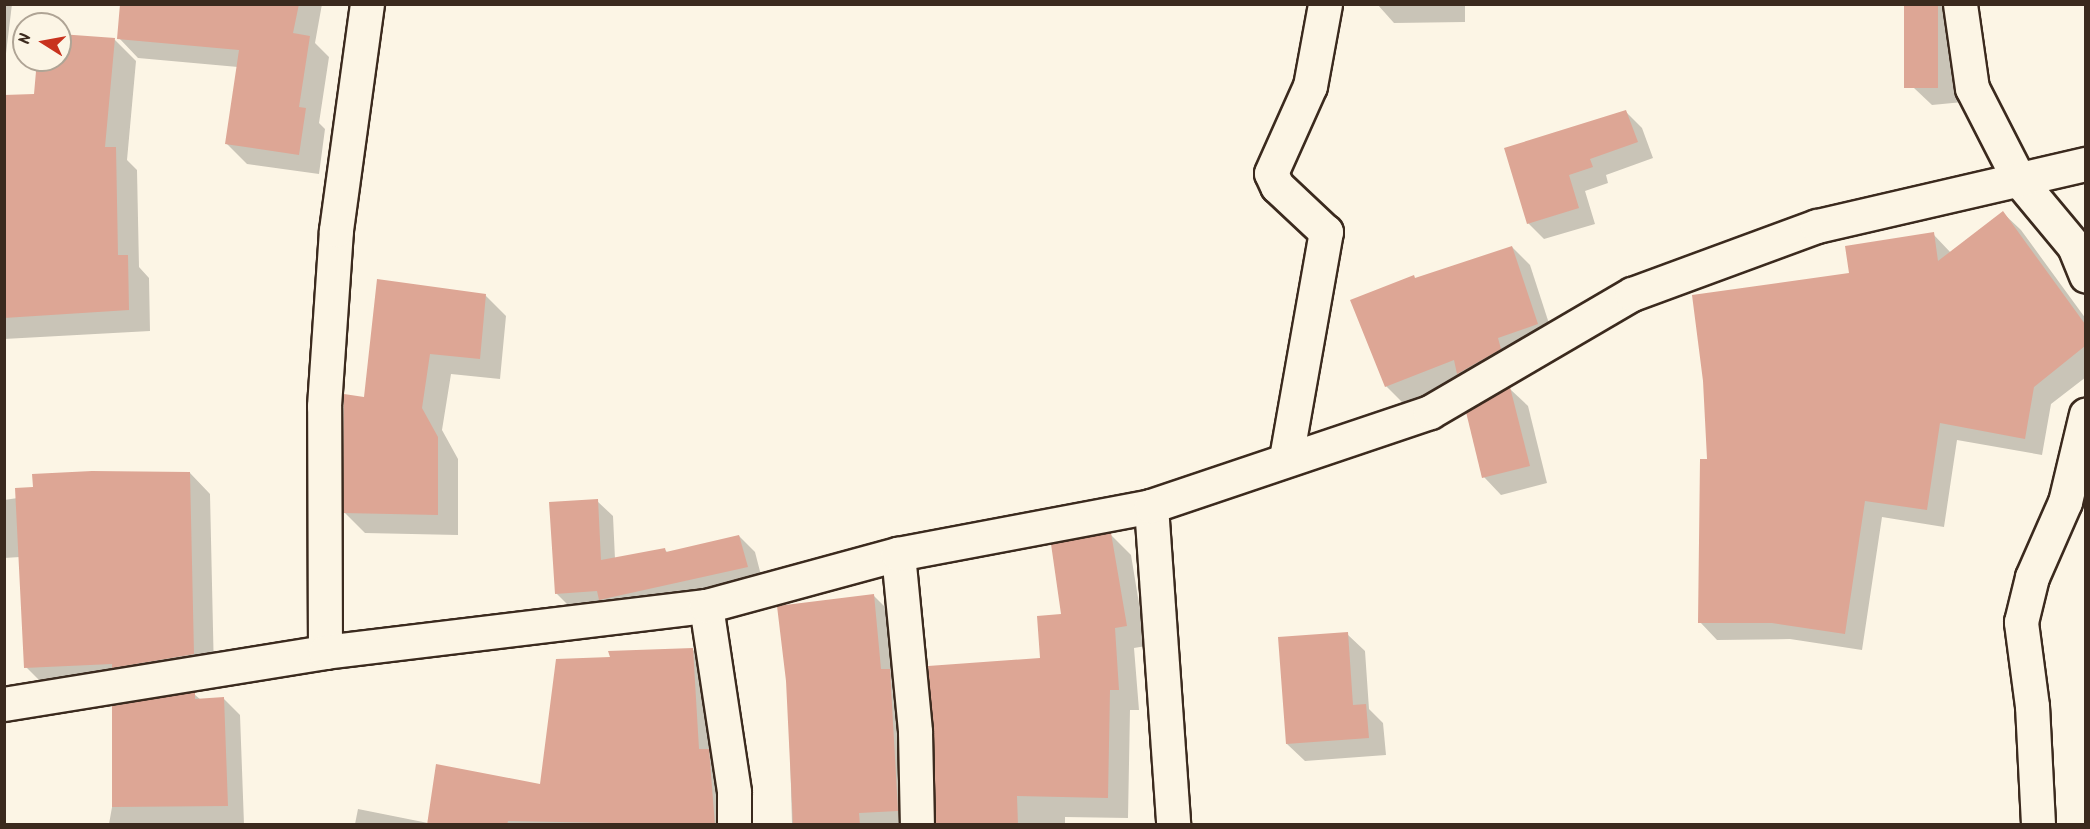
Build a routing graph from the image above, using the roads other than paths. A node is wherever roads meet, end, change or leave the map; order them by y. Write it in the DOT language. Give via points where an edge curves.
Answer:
graph roads {
  1 [pos="367,4"];
  2 [pos="1325,4"];
  3 [pos="1960,4"];
  4 [pos="2085,164"];
  5 [pos="2019,180"];
  6 [pos="2085,276"];
  7 [pos="2085,414"];
  8 [pos="1286,458"];
  9 [pos="1151,506"];
  10 [pos="898,554"];
  11 [pos="706,606"];
  12 [pos="325,652"];
  13 [pos="4,704"];
  14 [pos="734,825"];
  15 [pos="917,825"];
  16 [pos="1173,825"];
  17 [pos="2038,825"];
  1 -- 12 [label="street" via="336,230 325,394"];
  2 -- 8 [label="street" via="1310,86 1271,173 1277,186 1326,232"];
  3 -- 5 [label="street" via="1972,88"];
  4 -- 5 [label="street"];
  5 -- 6 [label="street" via="2074,246"];
  5 -- 8 [label="street" via="1817,226 1632,294 1430,412"];
  7 -- 17 [label="street" via="2065,502 2032,577 2022,622 2032,706"];
  8 -- 9 [label="street"];
  9 -- 10 [label="street"];
  9 -- 16 [label="street"];
  10 -- 11 [label="street"];
  10 -- 15 [label="street" via="915,732"];
  11 -- 12 [label="street"];
  11 -- 14 [label="street" via="734,792"];
  12 -- 13 [label="street"];
}
